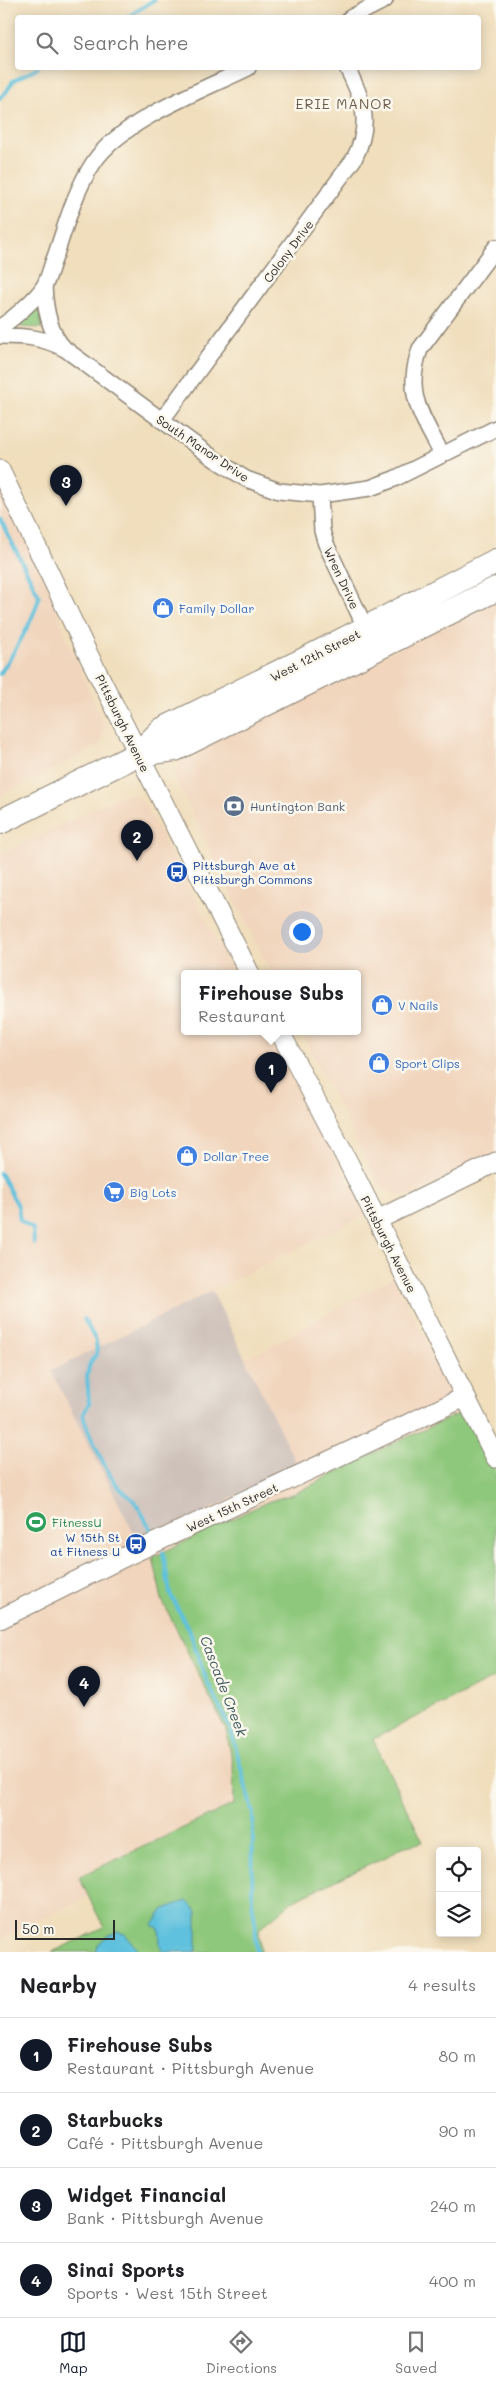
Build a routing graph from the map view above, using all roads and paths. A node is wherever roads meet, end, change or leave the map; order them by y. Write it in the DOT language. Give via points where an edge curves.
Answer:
graph roads {
  1 [pos="385,0"];
  2 [pos="356,15"];
  3 [pos="244,70"];
  4 [pos="348,70"];
  5 [pos="496,247"];
  6 [pos="44,286"];
  7 [pos="0,327"];
  8 [pos="0,336"];
  9 [pos="65,349"];
  10 [pos="162,420"];
  11 [pos="496,428"];
  12 [pos="442,455"];
  13 [pos="0,470"];
  14 [pos="320,495"];
  15 [pos="496,561"];
  16 [pos="496,589"];
  17 [pos="366,629"];
  18 [pos="138,754"];
  19 [pos="0,822"];
  20 [pos="248,970"];
  21 [pos="282,1035"];
  22 [pos="496,1162"];
  23 [pos="377,1220"];
  24 [pos="466,1398"];
  25 [pos="496,1458"];
  26 [pos="0,1619"];
  1 -- 2 [label="street"];
  3 -- 6 [label="street" via="154,114 107,146 78,191"];
  4 -- 10 [label="street, Colony Drive" via="364,110 362,144 354,160"];
  5 -- 12 [label="street" via="420,349 414,365 415,401"];
  6 -- 7 [label="street"];
  6 -- 9 [label="street, South Manor Drive" via="53,331"];
  8 -- 9 [label="street, South Manor Drive" via="30,336"];
  9 -- 10 [label="street, South Manor Drive"];
  10 -- 14 [label="street, South Manor Drive" via="246,479 279,491"];
  11 -- 12 [label="street, South Manor Drive"];
  12 -- 14 [label="street, South Manor Drive" via="383,484 353,492"];
  13 -- 18 [label="street, Pittsburgh Avenue"];
  14 -- 17 [label="street, Wren Drive" via="326,544"];
  15 -- 17 [label="main road, West 12th Street"];
  16 -- 18 [label="main road, West 12th Street" via="175,749"];
  17 -- 18 [label="main road, West 12th Street" via="162,730"];
  18 -- 19 [label="main road, West 12th Street"];
  18 -- 20 [label="street, Pittsburgh Avenue"];
  21 -- 23 [label="street, Pittsburgh Avenue"];
  22 -- 23 [label="street"];
  23 -- 24 [label="street, Pittsburgh Avenue"];
  24 -- 25 [label="street, Pittsburgh Avenue"];
  24 -- 26 [label="street, West 15th Street" via="118,1560"];
}
